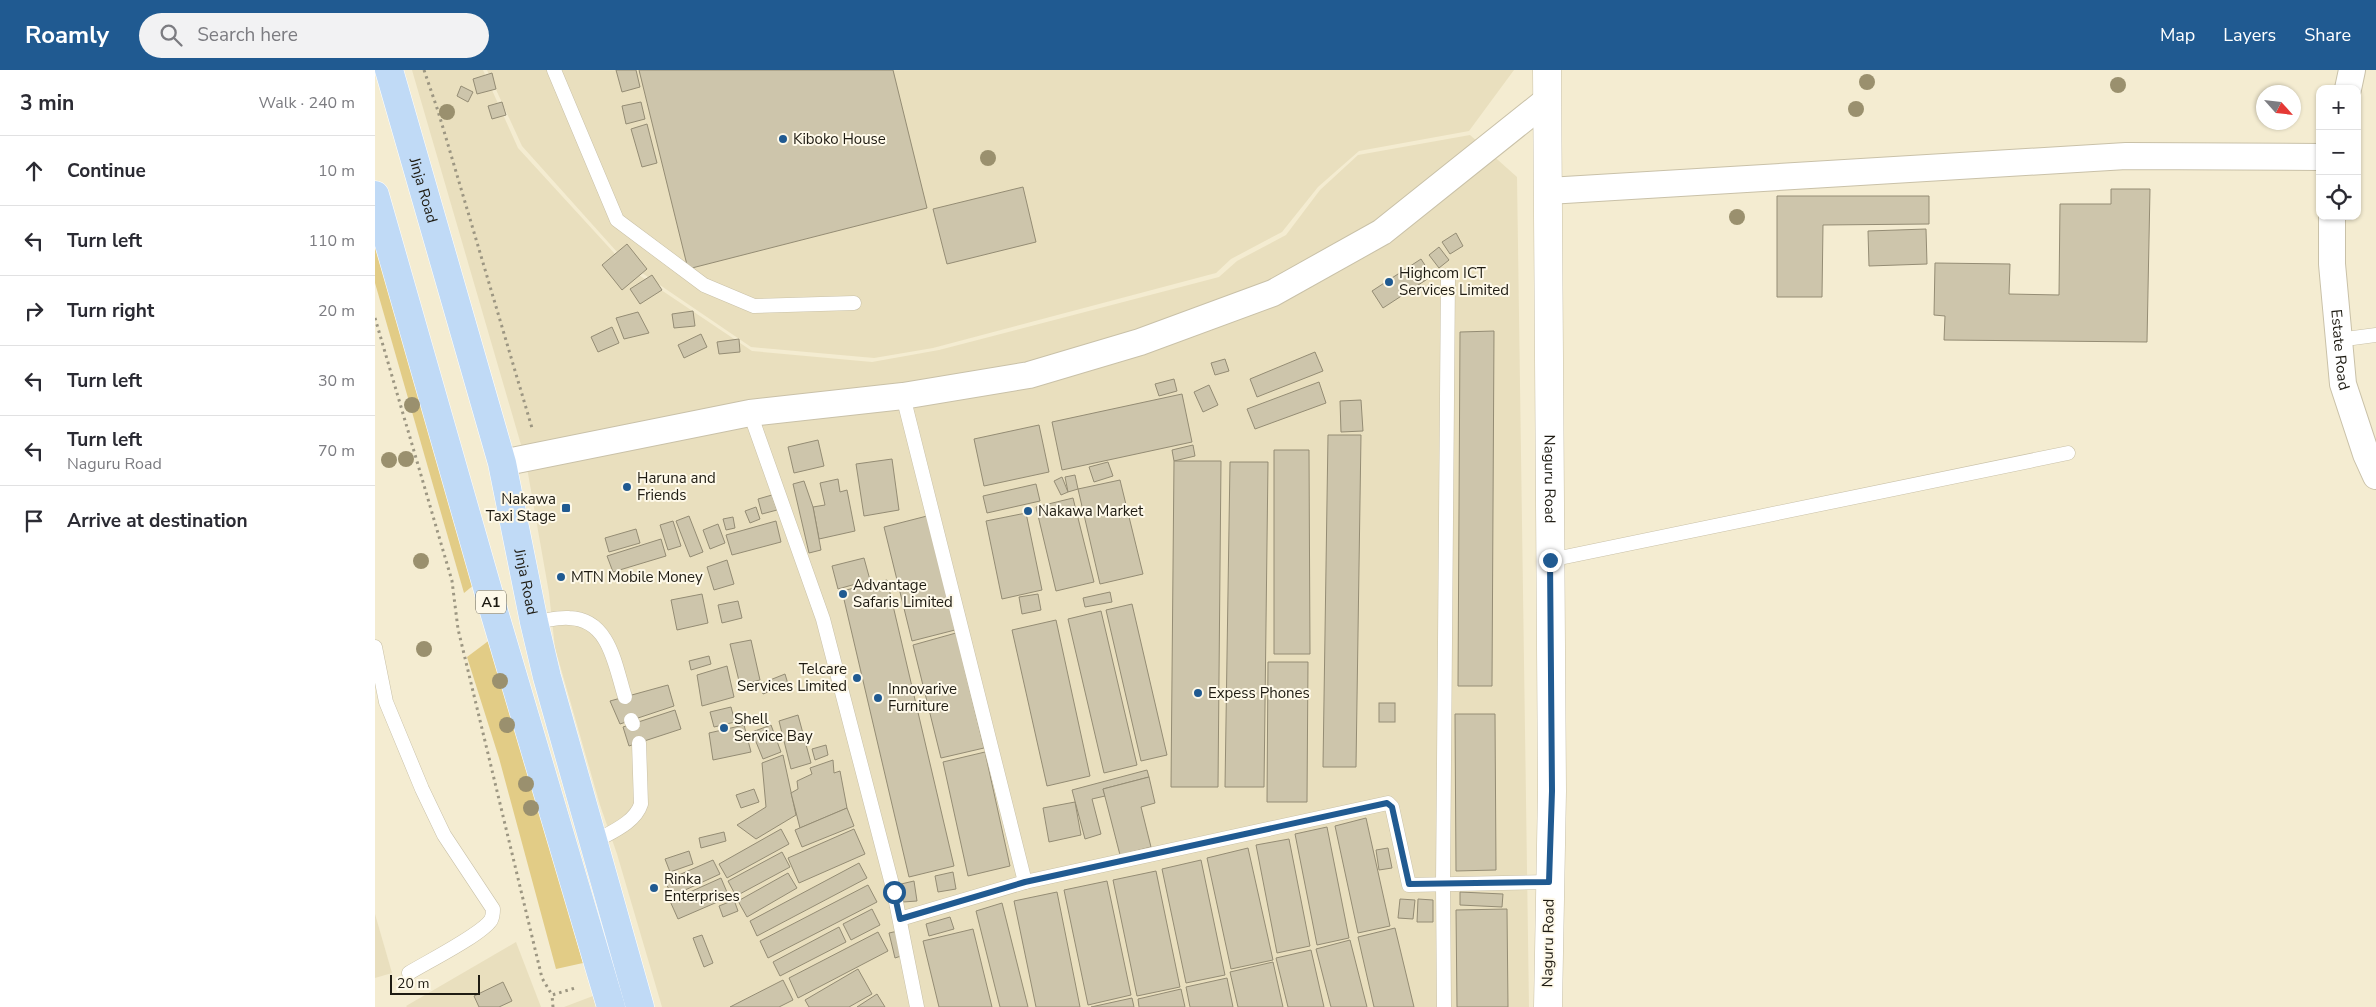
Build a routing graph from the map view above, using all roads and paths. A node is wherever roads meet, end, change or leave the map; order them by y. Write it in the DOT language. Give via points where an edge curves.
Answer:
graph roads {
  1 [pos="389,70"];
  2 [pos="424,70"];
  3 [pos="554,70"];
  4 [pos="1547,70"];
  5 [pos="2352,70"];
  6 [pos="2349,85"];
  7 [pos="1546,102"];
  8 [pos="2316,157"];
  9 [pos="1548,191"];
  10 [pos="375,195"];
  11 [pos="2332,220"];
  12 [pos="1448,276"];
  13 [pos="854,303"];
  14 [pos="375,318"];
  15 [pos="2376,335"];
  16 [pos="2338,340"];
  17 [pos="903,396"];
  18 [pos="750,412"];
  19 [pos="532,429"];
  20 [pos="2067,453"];
  21 [pos="502,463"];
  22 [pos="2376,476"];
  23 [pos="1550,560"];
  24 [pos="534,622"];
  25 [pos="375,647"];
  26 [pos="625,697"];
  27 [pos="639,743"];
  28 [pos="594,842"];
  29 [pos="1025,882"];
  30 [pos="1549,882"];
  31 [pos="1443,884"];
  32 [pos="900,919"];
  33 [pos="409,973"];
  34 [pos="602,980"];
  35 [pos="552,995"];
  36 [pos="553,1007"];
  37 [pos="611,1007"];
  38 [pos="641,1007"];
  39 [pos="917,1007"];
  40 [pos="1445,1007"];
  41 [pos="1548,1007"];
  1 -- 21 [label="highway, Jinja Road / A1"];
  2 -- 19 [label="path"];
  3 -- 13 [label="lane" via="617,220 704,285 755,306"];
  4 -- 7 [label="street, Naguru Road"];
  5 -- 6 [label="street"];
  7 -- 9 [label="street, Naguru Road"];
  7 -- 17 [label="street" via="1383,232 1273,293 1140,342 1029,375"];
  8 -- 9 [label="street" via="2126,156"];
  9 -- 23 [label="street, Naguru Road"];
  10 -- 34 [label="highway, A1"];
  11 -- 16 [label="street, Estate Road"];
  12 -- 31 [label="lane"];
  14 -- 35 [label="path" via="452,581 458,629 542,978"];
  15 -- 16 [label="lane"];
  16 -- 22 [label="street, Estate Road" via="2343,384"];
  17 -- 18 [label="street"];
  17 -- 29 [label="lane"];
  18 -- 21 [label="street"];
  18 -- 32 [label="lane" via="823,619"];
  20 -- 23 [label="lane"];
  21 -- 24 [label="highway, Jinja Road / A1"];
  23 -- 30 [label="street, Naguru Road" via="1552,791"];
  24 -- 26 [label="lane" via="570,618 598,629 607,639"];
  24 -- 28 [label="highway, Jinja Road / A1"];
  25 -- 33 [label="lane" via="386,702 422,789 444,835 493,909 490,922 478,932"];
  27 -- 28 [label="lane" via="639,811"];
  28 -- 38 [label="highway, Jinja Road / A1"];
  29 -- 31 [label="lane" via="1387,803 1392,807 1409,884"];
  29 -- 32 [label="lane"];
  30 -- 31 [label="lane"];
  30 -- 41 [label="street, Naguru Road"];
  31 -- 40 [label="lane"];
  32 -- 39 [label="lane"];
  34 -- 35 [label="path"];
  34 -- 37 [label="highway, A1"];
  35 -- 36 [label="path"];
}
